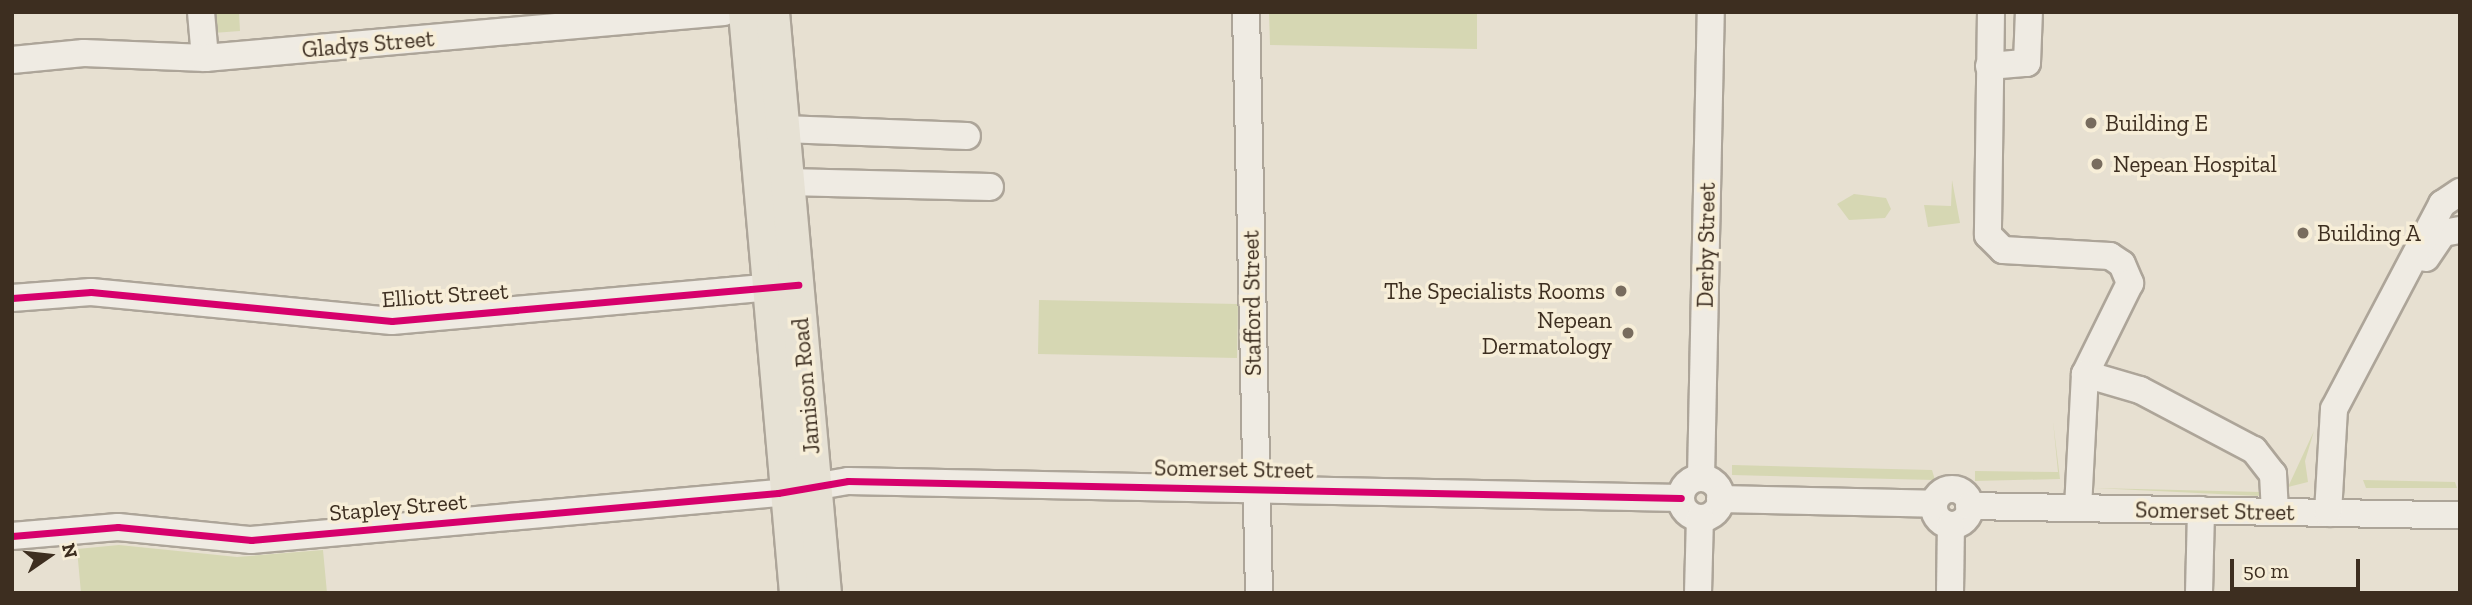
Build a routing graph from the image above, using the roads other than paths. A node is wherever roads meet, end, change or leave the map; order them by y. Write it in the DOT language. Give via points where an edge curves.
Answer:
graph roads {
  1 [pos="201,12"];
  2 [pos="724,12"];
  3 [pos="745,12"];
  4 [pos="772,12"];
  5 [pos="1246,12"];
  6 [pos="1711,12"];
  7 [pos="1991,12"];
  8 [pos="2029,12"];
  9 [pos="205,58"];
  10 [pos="12,60"];
  11 [pos="1989,66"];
  12 [pos="783,129"];
  13 [pos="967,136"];
  14 [pos="788,183"];
  15 [pos="990,187"];
  16 [pos="2460,192"];
  17 [pos="2460,230"];
  18 [pos="783,286"];
  19 [pos="12,298"];
  20 [pos="2085,374"];
  21 [pos="1701,478"];
  22 [pos="800,488"];
  23 [pos="1256,489"];
  24 [pos="1681,498"];
  25 [pos="1720,499"];
  26 [pos="1934,504"];
  27 [pos="1969,506"];
  28 [pos="2078,508"];
  29 [pos="2201,510"];
  30 [pos="2275,512"];
  31 [pos="2334,513"];
  32 [pos="2460,515"];
  33 [pos="1700,518"];
  34 [pos="1951,525"];
  35 [pos="12,536"];
  36 [pos="796,593"];
  37 [pos="824,593"];
  38 [pos="1259,593"];
  39 [pos="1698,593"];
  40 [pos="1950,593"];
  41 [pos="2199,593"];
  1 -- 9 [label="street"];
  2 -- 9 [label="street, Gladys Street"];
  3 -- 18 [label="main road, Jamison Road"];
  4 -- 12 [label="main road, Jamison Road"];
  5 -- 23 [label="street, Stafford Street"];
  6 -- 21 [label="street, Derby Street"];
  7 -- 11 [label="street"];
  8 -- 11 [label="street" via="2027,63"];
  9 -- 10 [label="street, Gladys Street" via="84,53"];
  11 -- 20 [label="street" via="1986,224 1994,245 2102,253 2128,274 2127,299"];
  12 -- 13 [label="street"];
  12 -- 14 [label="main road, Jamison Road"];
  14 -- 15 [label="street"];
  14 -- 18 [label="main road, Jamison Road"];
  16 -- 31 [label="street" via="2442,204 2334,409"];
  17 -- 31 [label="street" via="2443,233 2432,246 2348,408"];
  18 -- 19 [label="street, Elliott Street" via="392,321 91,292"];
  18 -- 22 [label="main road, Jamison Road"];
  20 -- 28 [label="street"];
  20 -- 30 [label="street" via="2140,390 2254,450 2273,474"];
  21 -- 24 [label="street" via="1690,482"];
  21 -- 25 [label="street" via="1713,483"];
  22 -- 23 [label="street, Somerset Street"];
  22 -- 35 [label="street, Stapley Street" via="251,540 118,527"];
  22 -- 36 [label="main road, Jamison Road"];
  22 -- 37 [label="main road, Jamison Road"];
  23 -- 24 [label="street, Somerset Street"];
  23 -- 38 [label="street, Stafford Street"];
  24 -- 33 [label="street" via="1684,509"];
  25 -- 26 [label="street"];
  25 -- 33 [label="street" via="1714,513"];
  26 -- 27 [label="street" via="1952,490"];
  26 -- 34 [label="street" via="1938,518"];
  27 -- 28 [label="street, Somerset Street"];
  27 -- 34 [label="street" via="1964,520"];
  28 -- 29 [label="street, Somerset Street"];
  29 -- 30 [label="street, Somerset Street"];
  29 -- 41 [label="street"];
  30 -- 31 [label="street, Somerset Street"];
  31 -- 32 [label="street, Somerset Street"];
  33 -- 39 [label="street"];
  34 -- 40 [label="street"];
}
